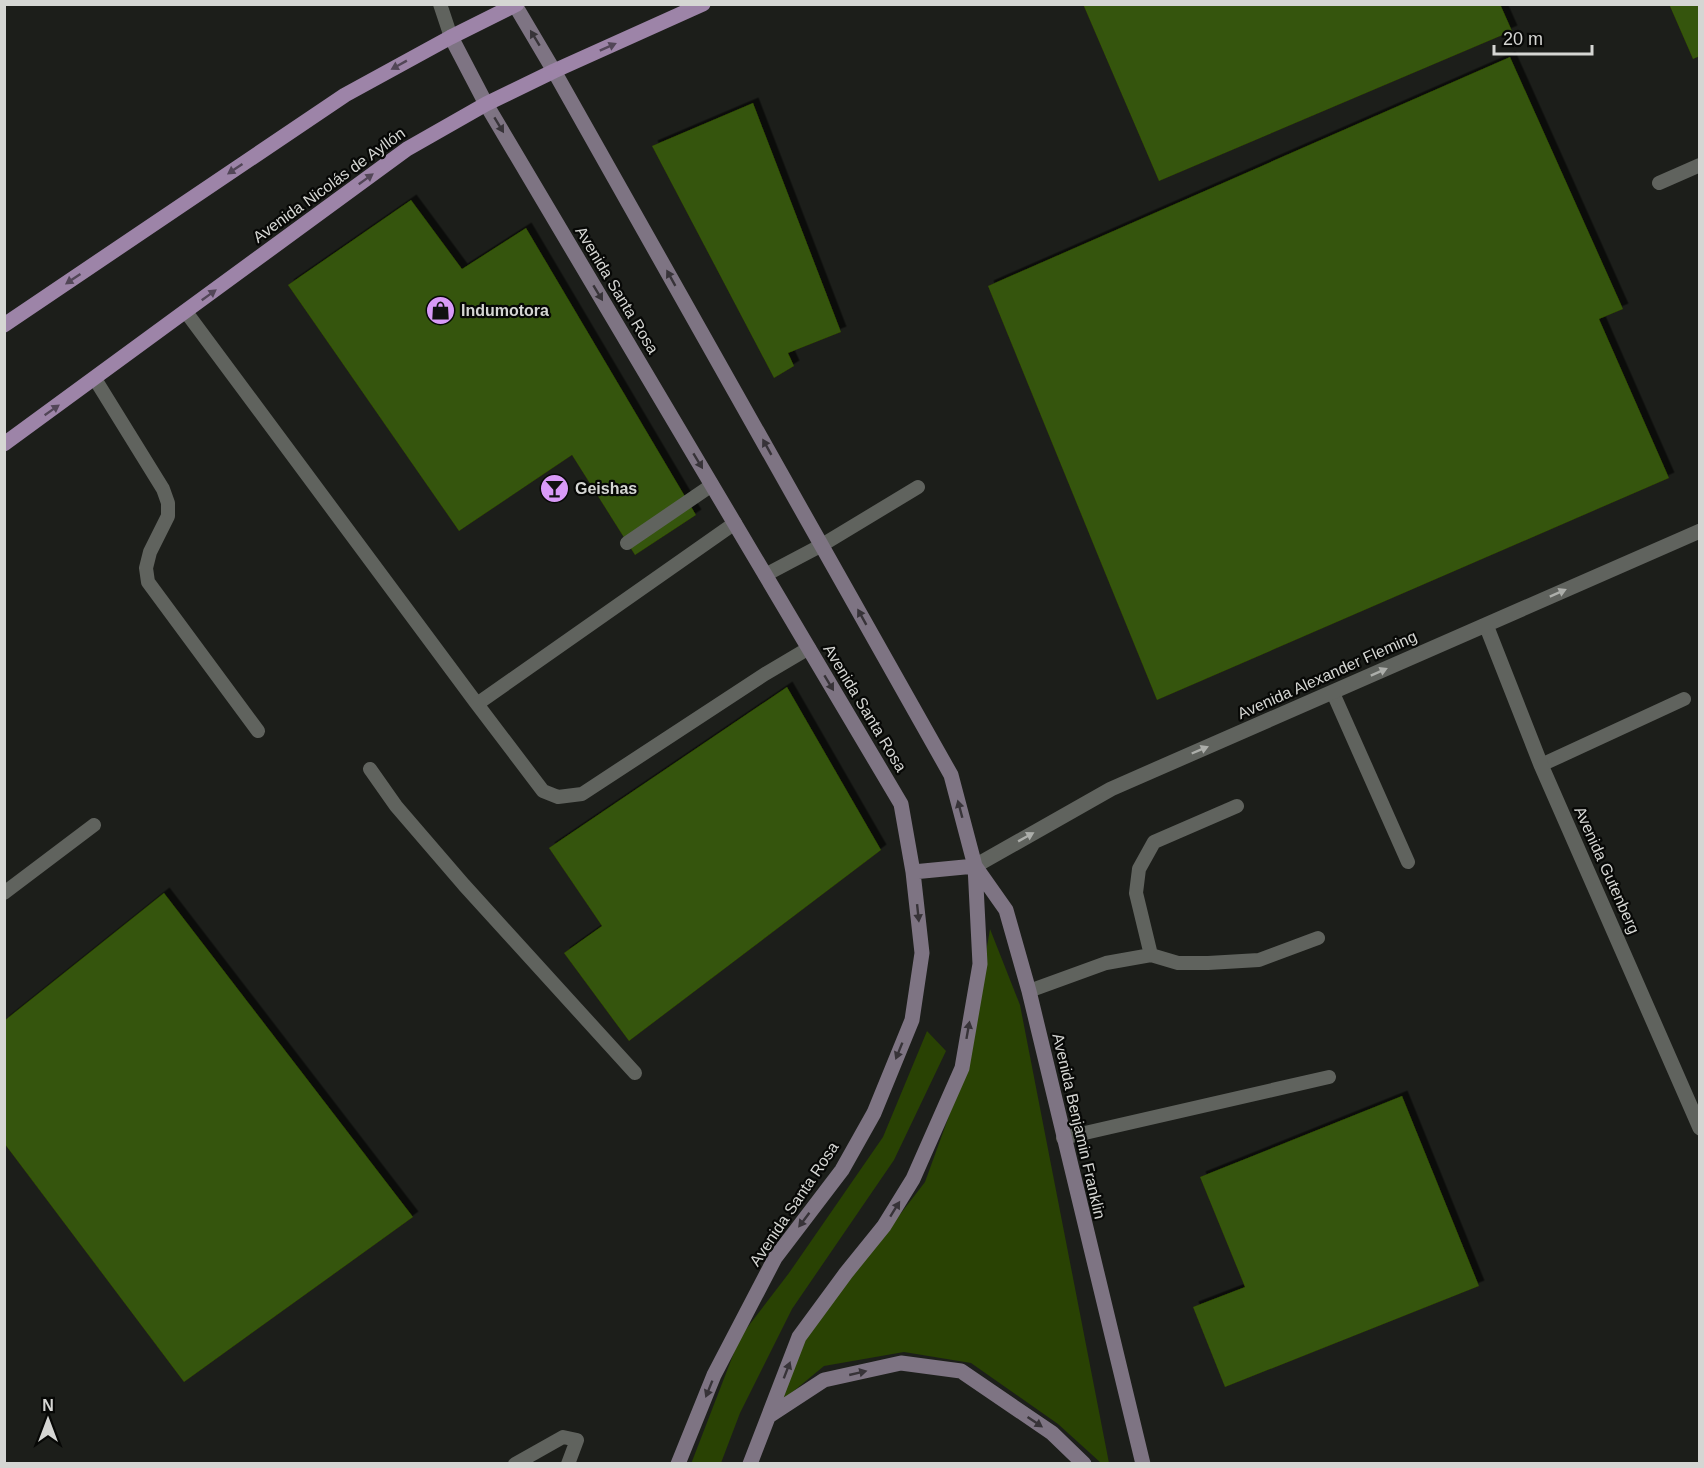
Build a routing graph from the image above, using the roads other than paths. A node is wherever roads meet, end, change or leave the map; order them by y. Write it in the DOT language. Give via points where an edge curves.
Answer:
graph roads {
  1 [pos="440,4"];
  2 [pos="703,4"];
  3 [pos="516,5"];
  4 [pos="451,37"];
  5 [pos="554,71"];
  6 [pos="486,104"];
  7 [pos="1700,165"];
  8 [pos="1659,183"];
  9 [pos="186,312"];
  10 [pos="4,325"];
  11 [pos="95,379"];
  12 [pos="4,444"];
  13 [pos="712,485"];
  14 [pos="918,487"];
  15 [pos="735,523"];
  16 [pos="1700,531"];
  17 [pos="627,543"];
  18 [pos="822,545"];
  19 [pos="765,575"];
  20 [pos="1486,625"];
  21 [pos="809,648"];
  22 [pos="1333,693"];
  23 [pos="1684,699"];
  24 [pos="477,704"];
  25 [pos="258,731"];
  26 [pos="1541,765"];
  27 [pos="370,769"];
  28 [pos="1237,806"];
  29 [pos="94,825"];
  30 [pos="1408,862"];
  31 [pos="975,866"];
  32 [pos="913,872"];
  33 [pos="4,893"];
  34 [pos="1318,938"];
  35 [pos="1151,955"];
  36 [pos="1029,991"];
  37 [pos="635,1073"];
  38 [pos="1329,1077"];
  39 [pos="1700,1128"];
  40 [pos="1063,1138"];
  41 [pos="768,1416"];
  42 [pos="515,1464"];
  43 [pos="568,1464"];
  44 [pos="678,1464"];
  45 [pos="750,1464"];
  46 [pos="1084,1464"];
  47 [pos="1143,1464"];
  1 -- 4 [label="lane, Avenida Santa Rosa"];
  5 -- 2 [label="main road, Avenida Nicolás de Ayllón, one-way"];
  3 -- 4 [label="main road"];
  5 -- 3 [label="main road, one-way"];
  4 -- 6 [label="main road, Avenida Santa Rosa"];
  4 -- 10 [label="main road, one-way" via="345,95"];
  5 -- 6 [label="main road, Avenida Nicolás de Ayllón"];
  18 -- 5 [label="main road, one-way"];
  9 -- 6 [label="main road, Avenida Nicolás de Ayllón, one-way" via="406,149"];
  6 -- 13 [label="main road, Avenida Santa Rosa, one-way"];
  7 -- 8 [label="lane"];
  9 -- 11 [label="main road, Avenida Nicolás de Ayllón"];
  9 -- 24 [label="lane"];
  12 -- 11 [label="main road, Avenida Nicolás de Ayllón, one-way"];
  11 -- 25 [label="lane" via="158,480 168,503 168,516 150,552 148,582"];
  13 -- 15 [label="main road, Avenida Santa Rosa"];
  13 -- 17 [label="lane"];
  14 -- 18 [label="lane"];
  15 -- 19 [label="main road, Avenida Santa Rosa"];
  15 -- 24 [label="lane"];
  20 -- 16 [label="street, Avenida Alexander Fleming, one-way"];
  18 -- 19 [label="lane"];
  31 -- 18 [label="main road, one-way" via="951,776"];
  19 -- 21 [label="main road, Avenida Santa Rosa"];
  22 -- 20 [label="street, Avenida Alexander Fleming, one-way"];
  20 -- 26 [label="street, Avenida Gutenberg"];
  21 -- 24 [label="lane" via="582,794 558,796 543,791"];
  21 -- 32 [label="main road, Avenida Santa Rosa, one-way" via="901,804"];
  22 -- 30 [label="lane"];
  31 -- 22 [label="street, Avenida Alexander Fleming, one-way" via="1111,789"];
  23 -- 26 [label="lane"];
  26 -- 39 [label="street, Avenida Gutenberg"];
  27 -- 37 [label="lane" via="396,806 464,885"];
  28 -- 35 [label="lane" via="1154,842 1139,869 1136,893"];
  29 -- 33 [label="lane"];
  31 -- 32 [label="main road"];
  31 -- 36 [label="main road, Avenida Benjamin Franklin" via="1006,910"];
  41 -- 31 [label="main road, one-way" via="799,1337 884,1226 913,1179 962,1068 980,964"];
  32 -- 44 [label="main road, Avenida Santa Rosa, one-way" via="922,953 912,1020 874,1113 842,1170 775,1258 714,1375"];
  34 -- 35 [label="lane" via="1260,960 1178,963"];
  35 -- 36 [label="lane" via="1106,963"];
  36 -- 40 [label="main road, Avenida Benjamin Franklin"];
  38 -- 40 [label="lane"];
  40 -- 47 [label="main road, Avenida Benjamin Franklin"];
  41 -- 45 [label="main road"];
  41 -- 46 [label="main road, one-way" via="824,1380 901,1363 961,1371 1052,1433"];
  42 -- 43 [label="lane" via="562,1437 578,1440"];
}
